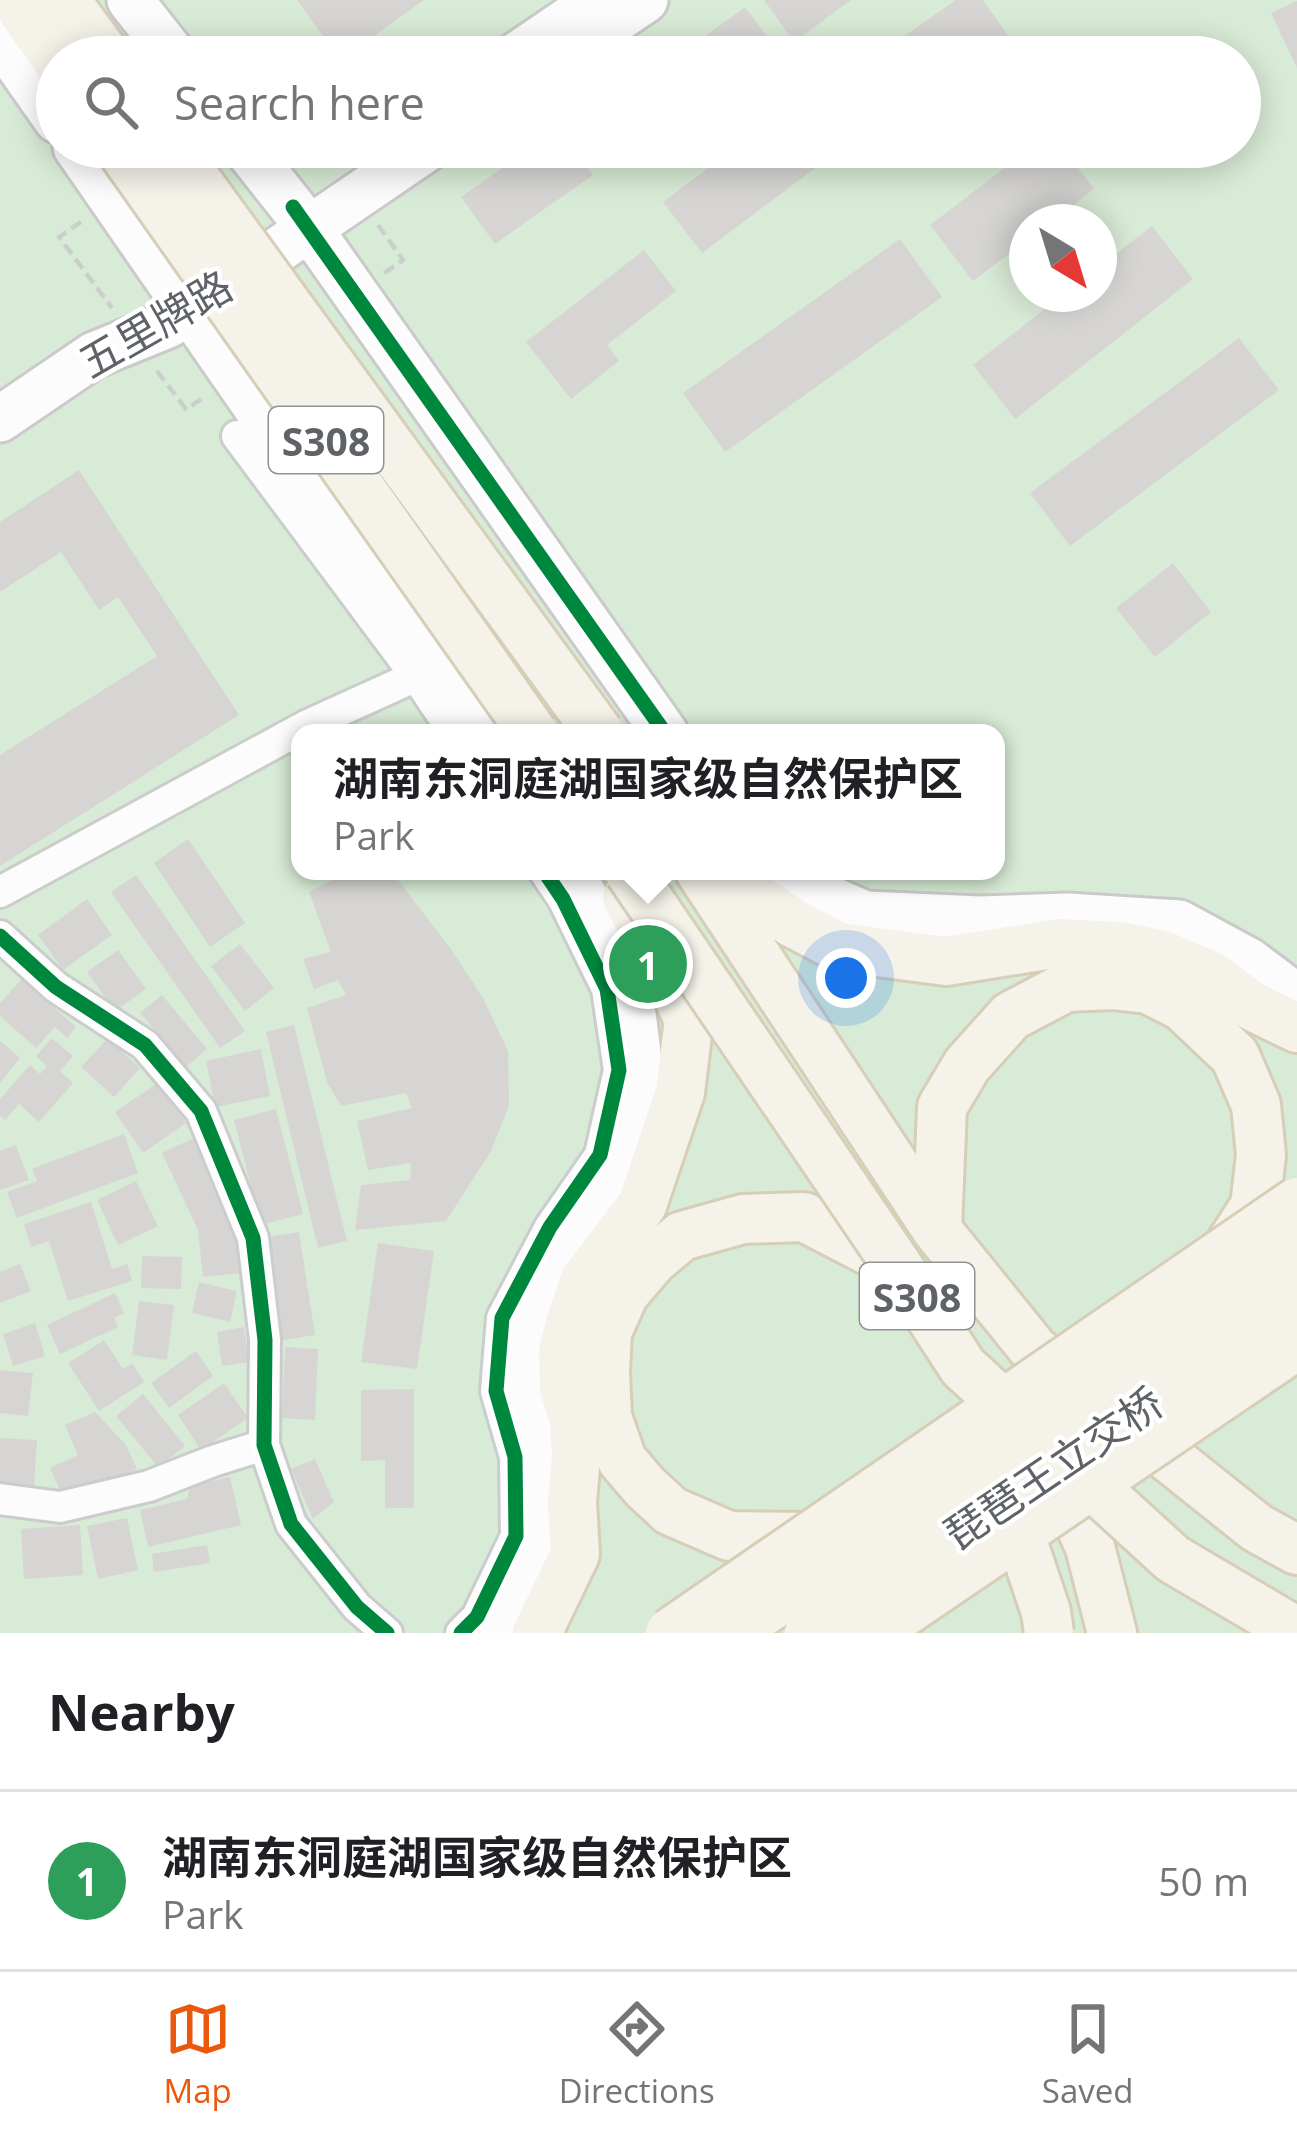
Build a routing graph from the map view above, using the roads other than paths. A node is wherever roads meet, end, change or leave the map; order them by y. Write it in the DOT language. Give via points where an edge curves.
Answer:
graph roads {
  1 [pos="15,0"];
  2 [pos="65,0"];
  3 [pos="130,0"];
  4 [pos="598,0"];
  5 [pos="645,0"];
  6 [pos="40,36"];
  7 [pos="92,36"];
  8 [pos="158,36"];
  9 [pos="545,36"];
  10 [pos="592,36"];
  11 [pos="0,39"];
  12 [pos="36,90"];
  13 [pos="90,168"];
  14 [pos="134,168"];
  15 [pos="187,168"];
  16 [pos="262,168"];
  17 [pos="358,168"];
  18 [pos="391,168"];
  19 [pos="301,218"];
  20 [pos="177,296"];
  21 [pos="0,387"];
  22 [pos="0,419"];
  23 [pos="237,436"];
  24 [pos="426,671"];
  25 [pos="310,724"];
  26 [pos="450,724"];
  27 [pos="474,724"];
  28 [pos="527,724"];
  29 [pos="592,724"];
  30 [pos="658,724"];
  31 [pos="291,734"];
  32 [pos="550,880"];
  33 [pos="577,880"];
  34 [pos="618,880"];
  35 [pos="635,880"];
  36 [pos="706,880"];
  37 [pos="729,880"];
  38 [pos="787,880"];
  39 [pos="0,892"];
  40 [pos="0,936"];
  41 [pos="1297,997"];
  42 [pos="1297,1028"];
  43 [pos="1297,1202"];
  44 [pos="937,1230"];
  45 [pos="1226,1251"];
  46 [pos="1297,1251"];
  47 [pos="898,1265"];
  48 [pos="967,1270"];
  49 [pos="1297,1300"];
  50 [pos="1297,1345"];
  51 [pos="963,1367"];
  52 [pos="264,1445"];
  53 [pos="0,1499"];
  54 [pos="813,1537"];
  55 [pos="1297,1550"];
  56 [pos="1297,1632"];
  57 [pos="387,1633"];
  58 [pos="461,1633"];
  59 [pos="497,1633"];
  60 [pos="537,1633"];
  61 [pos="670,1633"];
  62 [pos="731,1633"];
  63 [pos="809,1633"];
  64 [pos="873,1633"];
  65 [pos="1049,1633"];
  66 [pos="1112,1633"];
  1 -- 6 [label="main road"];
  2 -- 7 [label="main road"];
  3 -- 8 [label="street"];
  4 -- 9 [label="street"];
  5 -- 10 [label="street"];
  11 -- 12 [label="street"];
  13 -- 20 [label="street"];
  14 -- 28 [label="main road, S308, bridge"];
  15 -- 29 [label="main road, S308, bridge"];
  16 -- 19 [label="street"];
  17 -- 19 [label="street, 五里牌路"];
  18 -- 19 [label="street, 五里牌路"];
  19 -- 20 [label="street, 五里牌路"];
  19 -- 30 [label="street"];
  20 -- 21 [label="street, 五里牌路" via="80,333"];
  20 -- 22 [label="street, 五里牌路" via="168,325 94,355"];
  20 -- 24 [label="street"];
  23 -- 24 [label="street"];
  24 -- 25 [label="street"];
  24 -- 26 [label="street"];
  24 -- 27 [label="street"];
  31 -- 39 [label="street"];
  32 -- 58 [label="street" via="607,989 619,1070 600,1155 502,1318 496,1391 515,1457 516,1536 477,1617"];
  33 -- 59 [label="street" via="629,981 643,1094 609,1194 541,1284 520,1378 544,1456 521,1600"];
  34 -- 60 [label="main road" via="688,1019 680,1092 642,1205 585,1280 570,1323 563,1352 574,1420 575,1554"];
  35 -- 47 [label="main road, S308, bridge"];
  36 -- 44 [label="main road, S308"];
  37 -- 42 [label="main road" via="839,947 946,961 1059,943 1161,954"];
  38 -- 41 [label="street" via="865,914 1179,923"];
  40 -- 52 [label="street" via="56,988 145,1045 201,1111 253,1238 265,1340"];
  43 -- 45 [label="main road, bridge"];
  44 -- 45 [label="main road" via="942,1107 967,1065 1011,1016 1066,987 1113,985 1148,989 1181,1006 1235,1056 1249,1088 1261,1155 1255,1206"];
  44 -- 48 [label="main road, S308"];
  45 -- 54 [label="main road, bridge"];
  46 -- 62 [label="main road, bridge"];
  47 -- 51 [label="main road, S308, bridge"];
  47 -- 54 [label="main road, bridge" via="804,1217 742,1219 682,1236 653,1260 624,1294 608,1332 607,1417 622,1460 645,1487 671,1511 729,1536"];
  48 -- 55 [label="main road, S308" via="1034,1350 1256,1528"];
  48 -- 66 [label="main road" via="1090,1546"];
  49 -- 63 [label="main road, 琵琶王立交桥, bridge"];
  50 -- 64 [label="main road, bridge"];
  51 -- 56 [label="main road, S308, bridge" via="1173,1559"];
  51 -- 65 [label="main road, bridge"];
  52 -- 53 [label="street" via="61,1507"];
  52 -- 57 [label="street" via="292,1524"];
  54 -- 61 [label="main road, bridge"];
}
